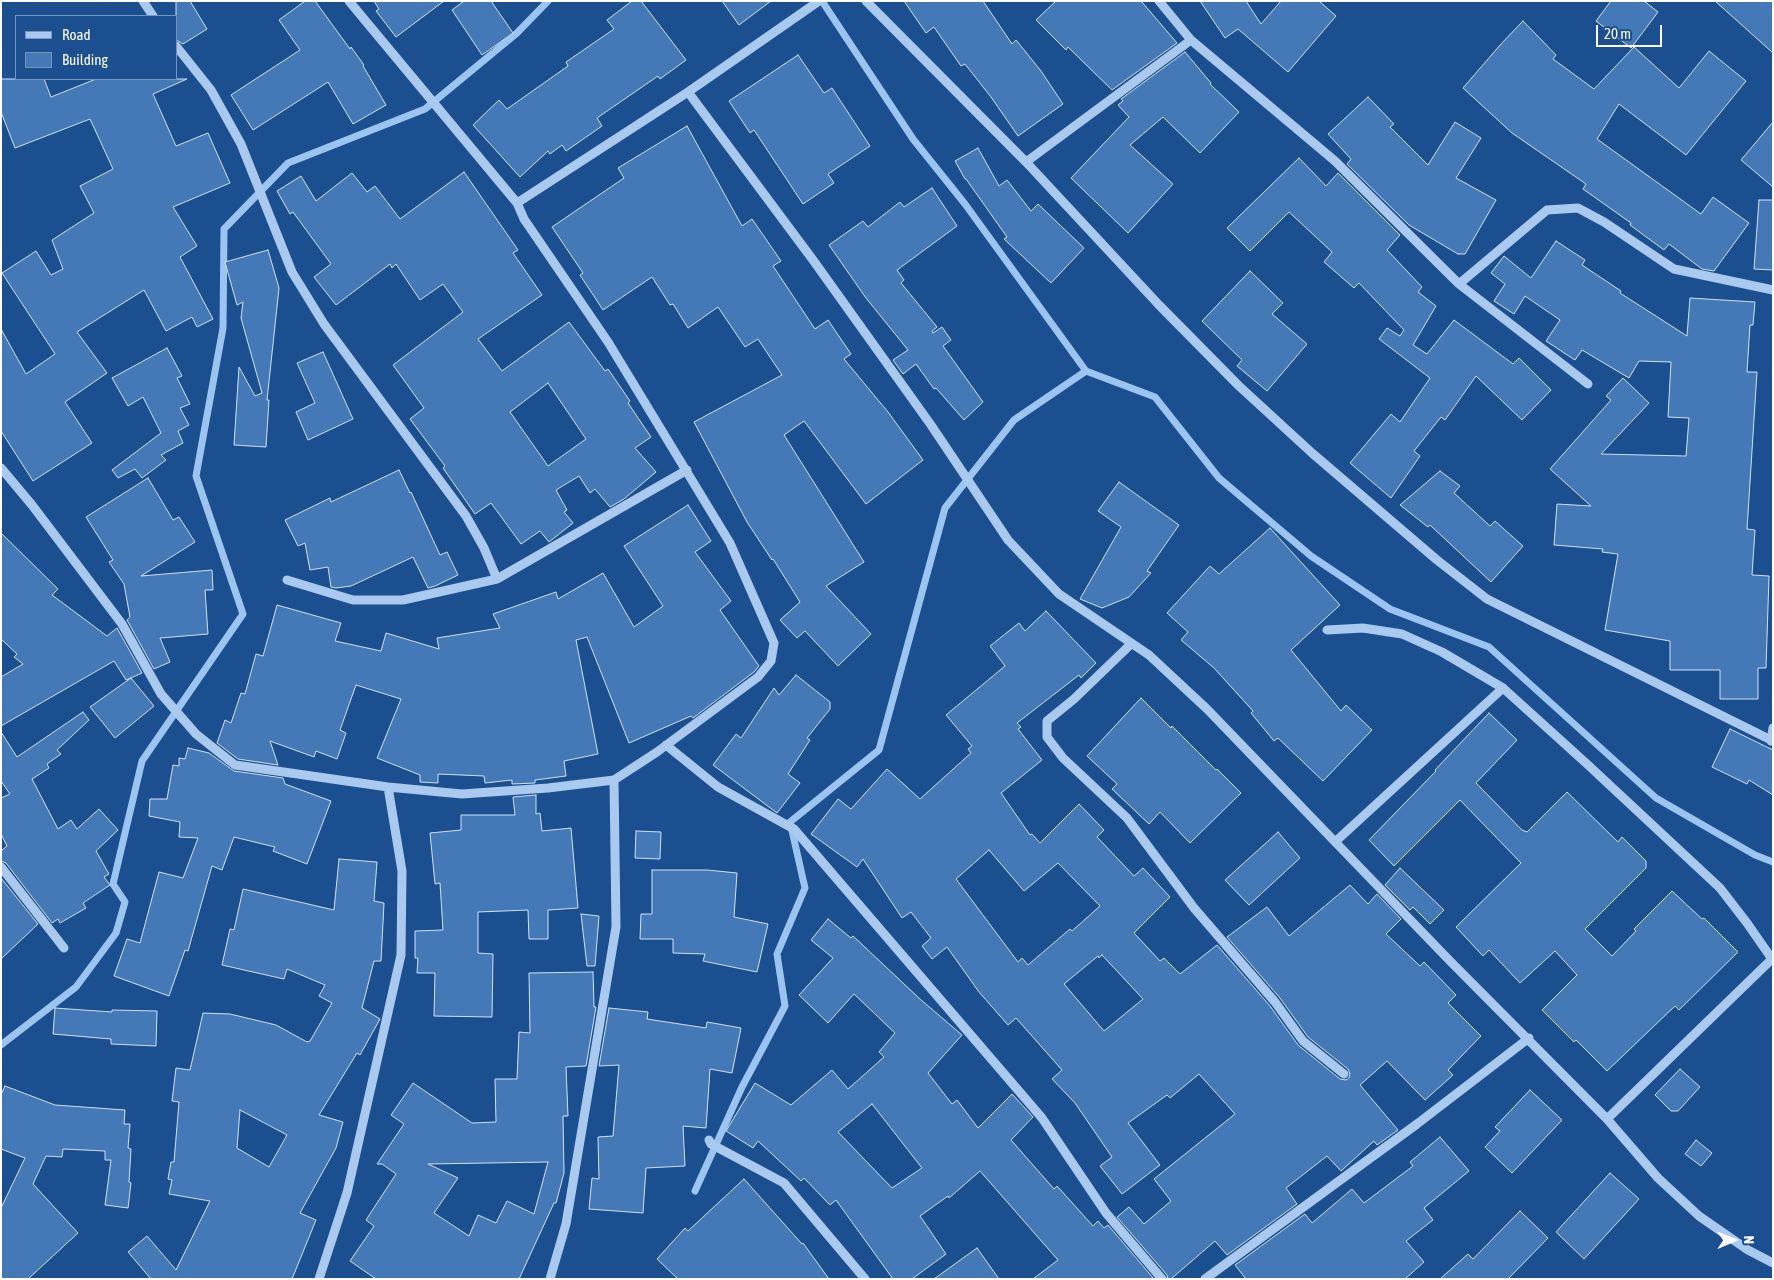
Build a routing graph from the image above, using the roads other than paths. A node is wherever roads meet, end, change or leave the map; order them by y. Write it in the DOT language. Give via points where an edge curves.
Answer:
graph roads {
  1 [pos="142,1"];
  2 [pos="350,1"];
  3 [pos="818,1"];
  4 [pos="866,1"];
  5 [pos="1160,1"];
  6 [pos="152,15"];
  7 [pos="1191,40"];
  8 [pos="178,49"];
  9 [pos="688,92"];
  10 [pos="1026,162"];
  11 [pos="518,203"];
  12 [pos="1459,284"];
  13 [pos="1773,290"];
  14 [pos="1588,384"];
  15 [pos="1,468"];
  16 [pos="687,470"];
  17 [pos="497,579"];
  18 [pos="286,580"];
  19 [pos="1327,630"];
  20 [pos="1131,644"];
  21 [pos="1503,688"];
  22 [pos="1773,728"];
  23 [pos="1772,741"];
  24 [pos="666,745"];
  25 [pos="614,780"];
  26 [pos="388,787"];
  27 [pos="1335,842"];
  28 [pos="1,867"];
  29 [pos="64,948"];
  30 [pos="1772,959"];
  31 [pos="1529,1038"];
  32 [pos="1344,1074"];
  33 [pos="1607,1118"];
  34 [pos="709,1140"];
  35 [pos="1773,1263"];
  36 [pos="319,1279"];
  37 [pos="550,1279"];
  38 [pos="865,1279"];
  39 [pos="1162,1279"];
  40 [pos="1205,1279"];
  1 -- 6 [label="street"];
  2 -- 11 [label="street"];
  3 -- 9 [label="street"];
  4 -- 10 [label="street"];
  5 -- 7 [label="street"];
  7 -- 10 [label="street"];
  7 -- 12 [label="street" via="1335,161"];
  8 -- 17 [label="street" via="211,90 241,144 292,272 324,324 466,516"];
  9 -- 11 [label="street"];
  9 -- 20 [label="street" via="931,425 1008,540 1059,594"];
  10 -- 23 [label="street" via="1239,386 1437,560 1487,598"];
  11 -- 16 [label="street" via="524,219 608,342"];
  12 -- 13 [label="street" via="1547,210 1578,208 1674,269"];
  12 -- 14 [label="street"];
  15 -- 26 [label="street" via="122,624 161,694 196,734 234,765"];
  16 -- 17 [label="street"];
  16 -- 24 [label="street" via="730,543 774,643 772,661 758,677"];
  17 -- 18 [label="street" via="403,600 353,600"];
  19 -- 21 [label="street" via="1364,628 1402,634 1442,652"];
  20 -- 27 [label="street" via="1149,655 1206,709"];
  20 -- 32 [label="street" via="1047,721 1047,737 1063,758 1127,818 1194,908 1275,1002 1303,1041"];
  21 -- 27 [label="street"];
  21 -- 30 [label="street" via="1720,888"];
  22 -- 23 [label="street"];
  24 -- 25 [label="street"];
  24 -- 39 [label="street" via="718,787 794,829 1042,1118 1106,1212"];
  25 -- 26 [label="street" via="462,794"];
  25 -- 37 [label="street" via="616,927 566,1224"];
  26 -- 36 [label="street" via="402,871 401,955 347,1193"];
  27 -- 31 [label="street"];
  28 -- 29 [label="street"];
  30 -- 33 [label="street"];
  31 -- 33 [label="street"];
  31 -- 40 [label="street"];
  33 -- 35 [label="street" via="1658,1178 1698,1216"];
  34 -- 38 [label="street" via="784,1183"];
}
